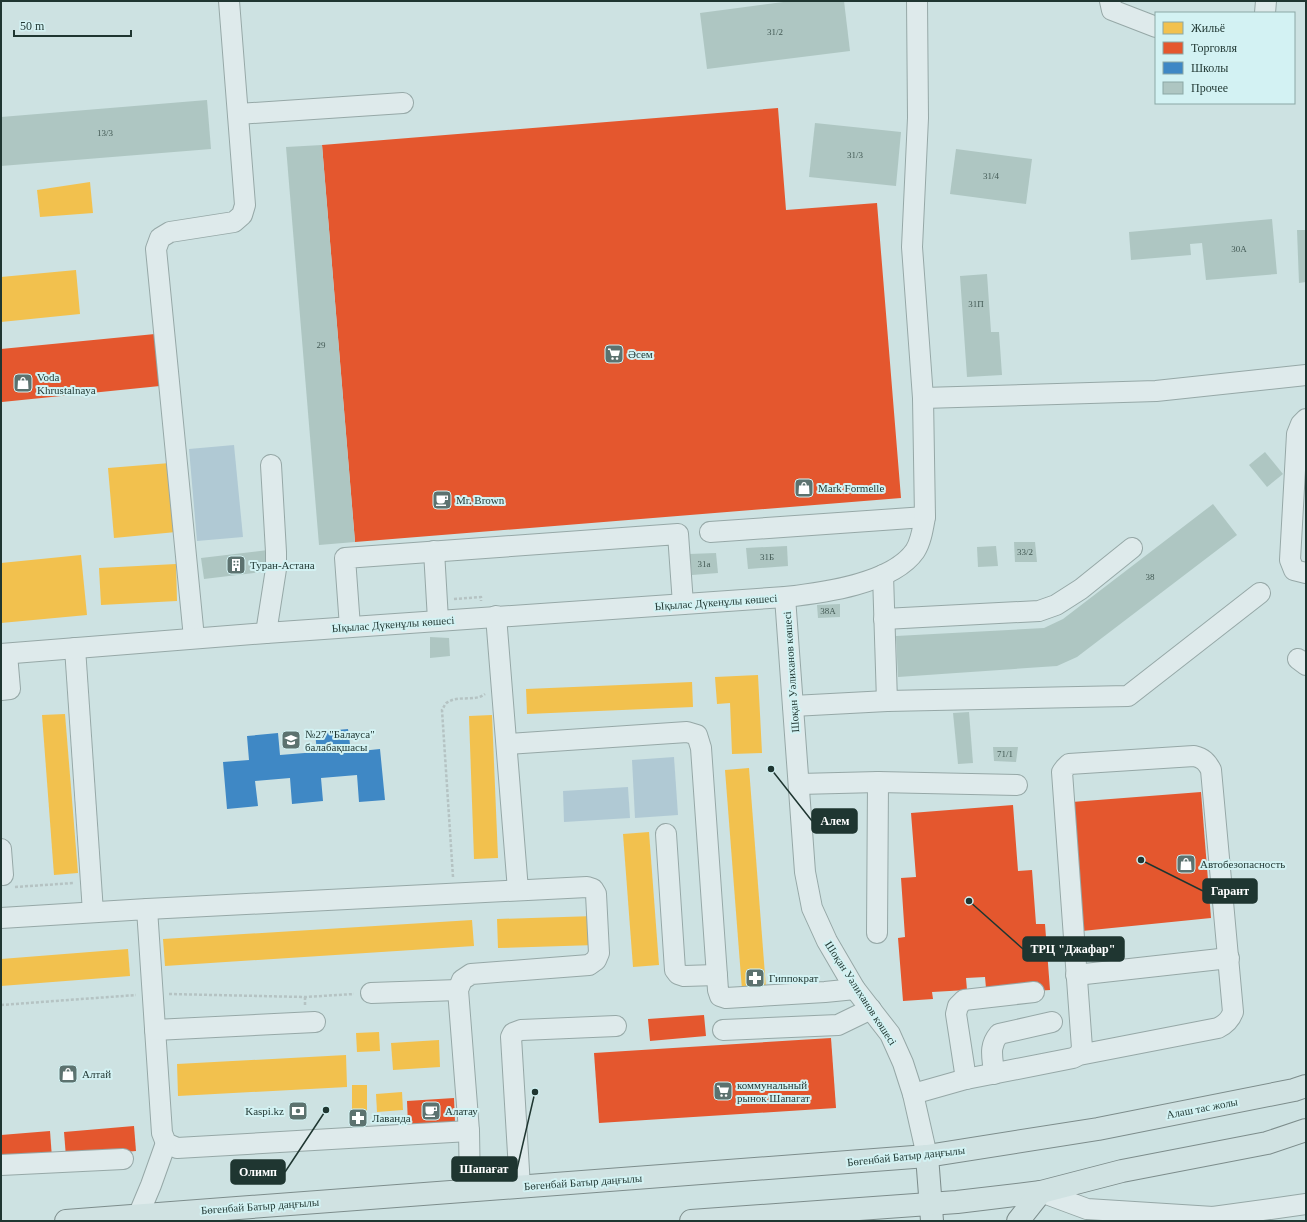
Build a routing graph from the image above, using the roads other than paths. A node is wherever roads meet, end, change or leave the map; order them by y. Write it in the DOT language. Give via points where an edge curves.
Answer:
graph roads {
  1 [pos="229,1"];
  2 [pos="917,1"];
  3 [pos="1110,1"];
  4 [pos="1266,1"];
  5 [pos="1265,12"];
  6 [pos="1155,26"];
  7 [pos="404,103"];
  8 [pos="238,114"];
  9 [pos="1306,375"];
  10 [pos="923,398"];
  11 [pos="1306,419"];
  12 [pos="271,465"];
  13 [pos="925,516"];
  14 [pos="710,532"];
  15 [pos="1132,548"];
  16 [pos="434,552"];
  17 [pos="1306,573"];
  18 [pos="882,575"];
  19 [pos="1260,593"];
  20 [pos="785,597"];
  21 [pos="683,604"];
  22 [pos="489,617"];
  23 [pos="884,619"];
  24 [pos="438,620"];
  25 [pos="350,627"];
  26 [pos="266,633"];
  27 [pos="194,638"];
  28 [pos="75,648"];
  29 [pos="4,654"];
  30 [pos="1,690"];
  31 [pos="887,701"];
  32 [pos="793,706"];
  33 [pos="507,744"];
  34 [pos="878,782"];
  35 [pos="799,784"];
  36 [pos="1017,785"];
  37 [pos="666,834"];
  38 [pos="1,849"];
  39 [pos="8,881"];
  40 [pos="518,890"];
  41 [pos="147,909"];
  42 [pos="94,912"];
  43 [pos="1,918"];
  44 [pos="877,933"];
  45 [pos="1229,958"];
  46 [pos="717,975"];
  47 [pos="1076,975"];
  48 [pos="856,989"];
  49 [pos="458,990"];
  50 [pos="1034,992"];
  51 [pos="371,993"];
  52 [pos="871,1010"];
  53 [pos="315,1022"];
  54 [pos="1052,1022"];
  55 [pos="616,1026"];
  56 [pos="155,1030"];
  57 [pos="723,1030"];
  58 [pos="1079,1055"];
  59 [pos="994,1074"];
  60 [pos="966,1079"];
  61 [pos="1306,1086"];
  62 [pos="913,1094"];
  63 [pos="1098,1129"];
  64 [pos="1306,1130"];
  65 [pos="469,1131"];
  66 [pos="166,1143"];
  67 [pos="927,1156"];
  68 [pos="123,1159"];
  69 [pos="1,1165"];
  70 [pos="520,1187"];
  71 [pos="470,1190"];
  72 [pos="1041,1192"];
  73 [pos="1306,1204"];
  74 [pos="931,1213"];
  75 [pos="138,1216"];
  76 [pos="1243,1217"];
  77 [pos="66,1221"];
  78 [pos="691,1221"];
  79 [pos="1018,1221"];
  1 -- 8 [label="street"];
  2 -- 10 [label="street, Ықылас Дүкенұлы көшесі" via="918,118 912,247"];
  3 -- 6 [label="street" via="1112,10"];
  4 -- 5 [label="street"];
  7 -- 8 [label="street"];
  8 -- 27 [label="street" via="244,205 242,215 234,222 170,232 160,238 156,249"];
  9 -- 10 [label="street" via="1156,391"];
  10 -- 13 [label="street, Ықылас Дүкенұлы көшесі"];
  11 -- 17 [label="street" via="1297,434 1290,560 1294,570"];
  12 -- 26 [label="street" via="276,569"];
  13 -- 14 [label="street"];
  13 -- 18 [label="street, Ықылас Дүкенұлы көшесі" via="915,551 902,565"];
  15 -- 23 [label="street" via="1056,605 1038,611"];
  16 -- 21 [label="street" via="678,534"];
  16 -- 24 [label="street"];
  16 -- 25 [label="street" via="345,558"];
  18 -- 20 [label="street, Ықылас Дүкенұлы көшесі" via="846,587"];
  18 -- 23 [label="street"];
  19 -- 31 [label="street" via="1128,696"];
  20 -- 21 [label="street, Ықылас Дүкенұлы көшесі"];
  20 -- 32 [label="street, Шоқан Уәлиханов көшесі"];
  21 -- 22 [label="street, Ықылас Дүкенұлы көшесі"];
  22 -- 24 [label="street, Ықылас Дүкенұлы көшесі"];
  22 -- 33 [label="street"];
  23 -- 31 [label="street"];
  24 -- 25 [label="street, Ықылас Дүкенұлы көшесі"];
  25 -- 26 [label="street, Ықылас Дүкенұлы көшесі"];
  26 -- 27 [label="street, Ықылас Дүкенұлы көшесі"];
  27 -- 28 [label="street, Ықылас Дүкенұлы көшесі"];
  28 -- 29 [label="street, Ықылас Дүкенұлы көшесі"];
  28 -- 42 [label="street"];
  29 -- 30 [label="street" via="10,689"];
  31 -- 32 [label="street"];
  32 -- 35 [label="street, Шоқан Уәлиханов көшесі"];
  33 -- 40 [label="street"];
  33 -- 46 [label="street" via="687,732 698,735"];
  34 -- 35 [label="street"];
  34 -- 36 [label="street"];
  34 -- 44 [label="street"];
  35 -- 48 [label="street, Шоқан Уәлиханов көшесі" via="805,872 812,908 827,941"];
  37 -- 46 [label="street" via="675,970 684,976"];
  38 -- 39 [label="street"];
  40 -- 41 [label="street"];
  40 -- 49 [label="street" via="587,887 593,889 596,894 599,953 596,960 589,965 472,974 462,980"];
  41 -- 42 [label="street"];
  41 -- 56 [label="street"];
  42 -- 43 [label="street"];
  45 -- 47 [label="street"];
  45 -- 47 [label="street" via="1211,770 1207,764 1194,756 1069,764 1062,772"];
  45 -- 58 [label="street" via="1233,1012 1225,1024 1218,1028"];
  46 -- 48 [label="street" via="720,996 726,998"];
  47 -- 58 [label="street" via="1082,1048"];
  48 -- 52 [label="street, Шоқан Уәлиханов көшесі"];
  49 -- 51 [label="street"];
  49 -- 65 [label="street"];
  50 -- 60 [label="street" via="964,1000 958,1006 956,1014"];
  52 -- 57 [label="street" via="838,1025"];
  52 -- 62 [label="street, Шоқан Уәлиханов көшесі" via="890,1034"];
  53 -- 56 [label="street"];
  54 -- 59 [label="street" via="999,1034 992,1047"];
  55 -- 70 [label="street" via="521,1030 513,1033 511,1037"];
  56 -- 66 [label="street" via="162,1133"];
  58 -- 59 [label="street"];
  59 -- 60 [label="street"];
  60 -- 62 [label="street"];
  61 -- 63 [label="main road, Алаш тас жолы"];
  62 -- 67 [label="street, Шоқан Уәлиханов көшесі"];
  63 -- 67 [label="main road, Бөгенбай Батыр даңғылы"];
  64 -- 72 [label="main road" via="1267,1143 1122,1171"];
  65 -- 66 [label="street" via="177,1148"];
  65 -- 71 [label="street"];
  66 -- 75 [label="street"];
  67 -- 70 [label="main road, Бөгенбай Батыр даңғылы"];
  67 -- 74 [label="main road, Шоқан Уәлиханов көшесі"];
  68 -- 69 [label="street"];
  70 -- 71 [label="main road, Бөгенбай Батыр даңғылы"];
  71 -- 75 [label="main road, Бөгенбай Батыр даңғылы"];
  72 -- 74 [label="main road" via="957,1202"];
  72 -- 76 [label="street" via="1087,1208"];
  72 -- 79 [label="main road"];
  73 -- 76 [label="street"];
  74 -- 78 [label="main road"];
  75 -- 77 [label="main road, Бөгенбай Батыр даңғылы"];
}
